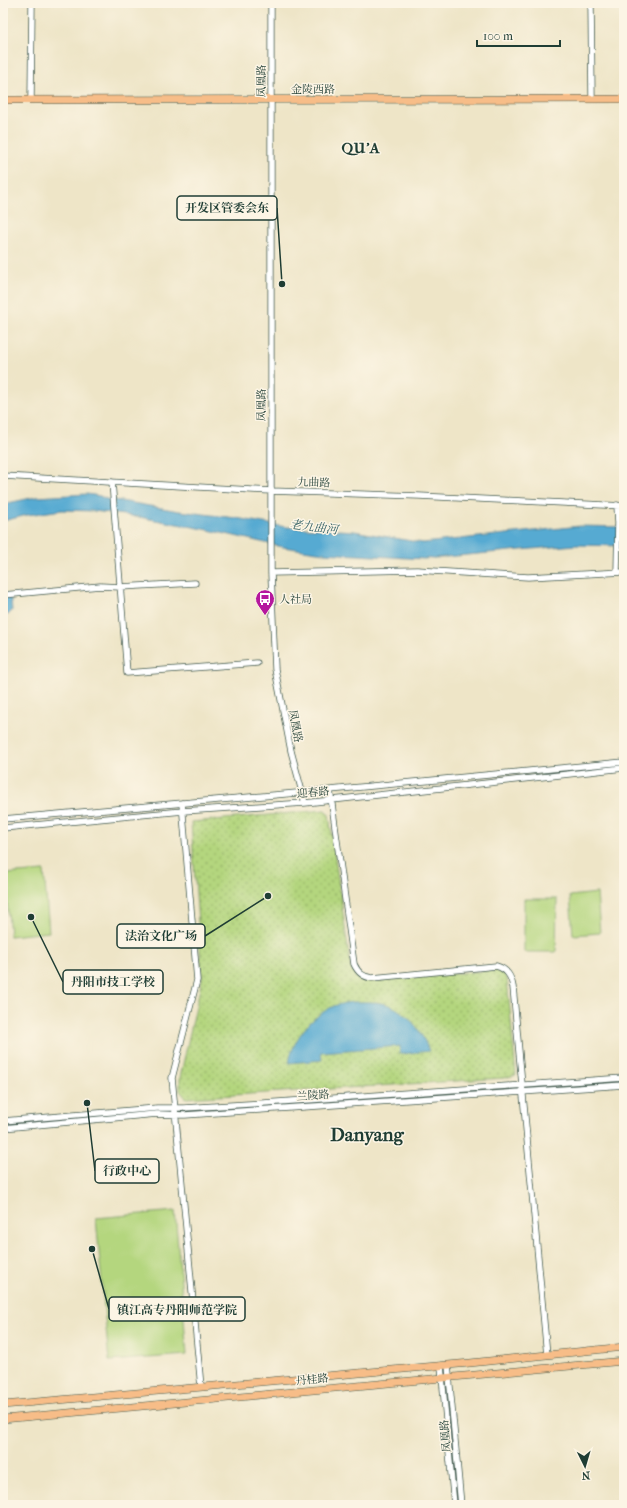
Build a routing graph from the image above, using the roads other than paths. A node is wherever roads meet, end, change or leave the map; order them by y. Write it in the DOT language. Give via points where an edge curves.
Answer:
graph roads {
  1 [pos="32,3"];
  2 [pos="271,3"];
  3 [pos="591,3"];
  4 [pos="592,99"];
  5 [pos="624,99"];
  6 [pos="3,100"];
  7 [pos="31,100"];
  8 [pos="271,100"];
  9 [pos="3,476"];
  10 [pos="112,482"];
  11 [pos="271,491"];
  12 [pos="617,506"];
  13 [pos="624,506"];
  14 [pos="617,572"];
  15 [pos="624,572"];
  16 [pos="271,573"];
  17 [pos="195,583"];
  18 [pos="120,587"];
  19 [pos="3,595"];
  20 [pos="256,663"];
  21 [pos="624,762"];
  22 [pos="624,768"];
  23 [pos="330,790"];
  24 [pos="302,793"];
  25 [pos="331,801"];
  26 [pos="182,803"];
  27 [pos="305,803"];
  28 [pos="183,811"];
  29 [pos="3,819"];
  30 [pos="3,828"];
  31 [pos="624,1078"];
  32 [pos="624,1085"];
  33 [pos="523,1088"];
  34 [pos="175,1108"];
  35 [pos="175,1114"];
  36 [pos="3,1121"];
  37 [pos="3,1128"];
  38 [pos="624,1347"];
  39 [pos="547,1355"];
  40 [pos="624,1361"];
  41 [pos="445,1366"];
  42 [pos="446,1378"];
  43 [pos="201,1387"];
  44 [pos="3,1404"];
  45 [pos="3,1420"];
  46 [pos="454,1505"];
  47 [pos="461,1505"];
  1 -- 7 [label="street"];
  2 -- 8 [label="street, 凤凰路"];
  3 -- 4 [label="street"];
  4 -- 5 [label="main road, 金陵西路"];
  4 -- 8 [label="main road, 金陵西路"];
  6 -- 7 [label="main road, 金陵西路"];
  7 -- 8 [label="main road, 金陵西路"];
  8 -- 11 [label="street, 凤凰路"];
  9 -- 10 [label="street, 九曲路"];
  10 -- 11 [label="street, 九曲路"];
  10 -- 18 [label="street"];
  11 -- 12 [label="street, 九曲路"];
  11 -- 16 [label="street, 凤凰路"];
  12 -- 13 [label="street, 九曲路"];
  12 -- 14 [label="street"];
  14 -- 15 [label="street"];
  14 -- 16 [label="street" via="528,577 417,570"];
  16 -- 24 [label="street, 凤凰路" via="275,669"];
  17 -- 18 [label="street"];
  18 -- 19 [label="street" via="100,586"];
  18 -- 20 [label="street" via="127,673"];
  21 -- 23 [label="street, 迎春路"];
  22 -- 25 [label="street, 迎春路"];
  23 -- 24 [label="street, 迎春路"];
  23 -- 25 [label="street"];
  24 -- 26 [label="street, 迎春路"];
  24 -- 27 [label="street, 凤凰路"];
  25 -- 27 [label="street, 迎春路"];
  25 -- 33 [label="street" via="356,969 365,977 372,978 496,966 502,968 507,972 513,987"];
  26 -- 28 [label="street"];
  26 -- 29 [label="street, 迎春路"];
  27 -- 28 [label="street, 迎春路"];
  28 -- 30 [label="street, 迎春路"];
  28 -- 34 [label="street" via="197,980 172,1078"];
  31 -- 33 [label="street, 兰陵路"];
  32 -- 33 [label="street, 兰陵路"];
  33 -- 34 [label="street, 兰陵路"];
  33 -- 35 [label="street, 兰陵路"];
  33 -- 39 [label="street"];
  34 -- 35 [label="street"];
  34 -- 36 [label="street, 兰陵路"];
  35 -- 37 [label="street, 兰陵路"];
  35 -- 43 [label="street"];
  38 -- 39 [label="main road, 丹桂路"];
  39 -- 41 [label="main road, 丹桂路"];
  40 -- 42 [label="main road, 丹桂路"];
  41 -- 42 [label="street, 凤凰路"];
  41 -- 43 [label="main road, 丹桂路"];
  42 -- 45 [label="main road, 丹桂路"];
  42 -- 46 [label="street, 凤凰路"];
  42 -- 47 [label="street, 凤凰路"];
  43 -- 44 [label="main road, 丹桂路"];
}
